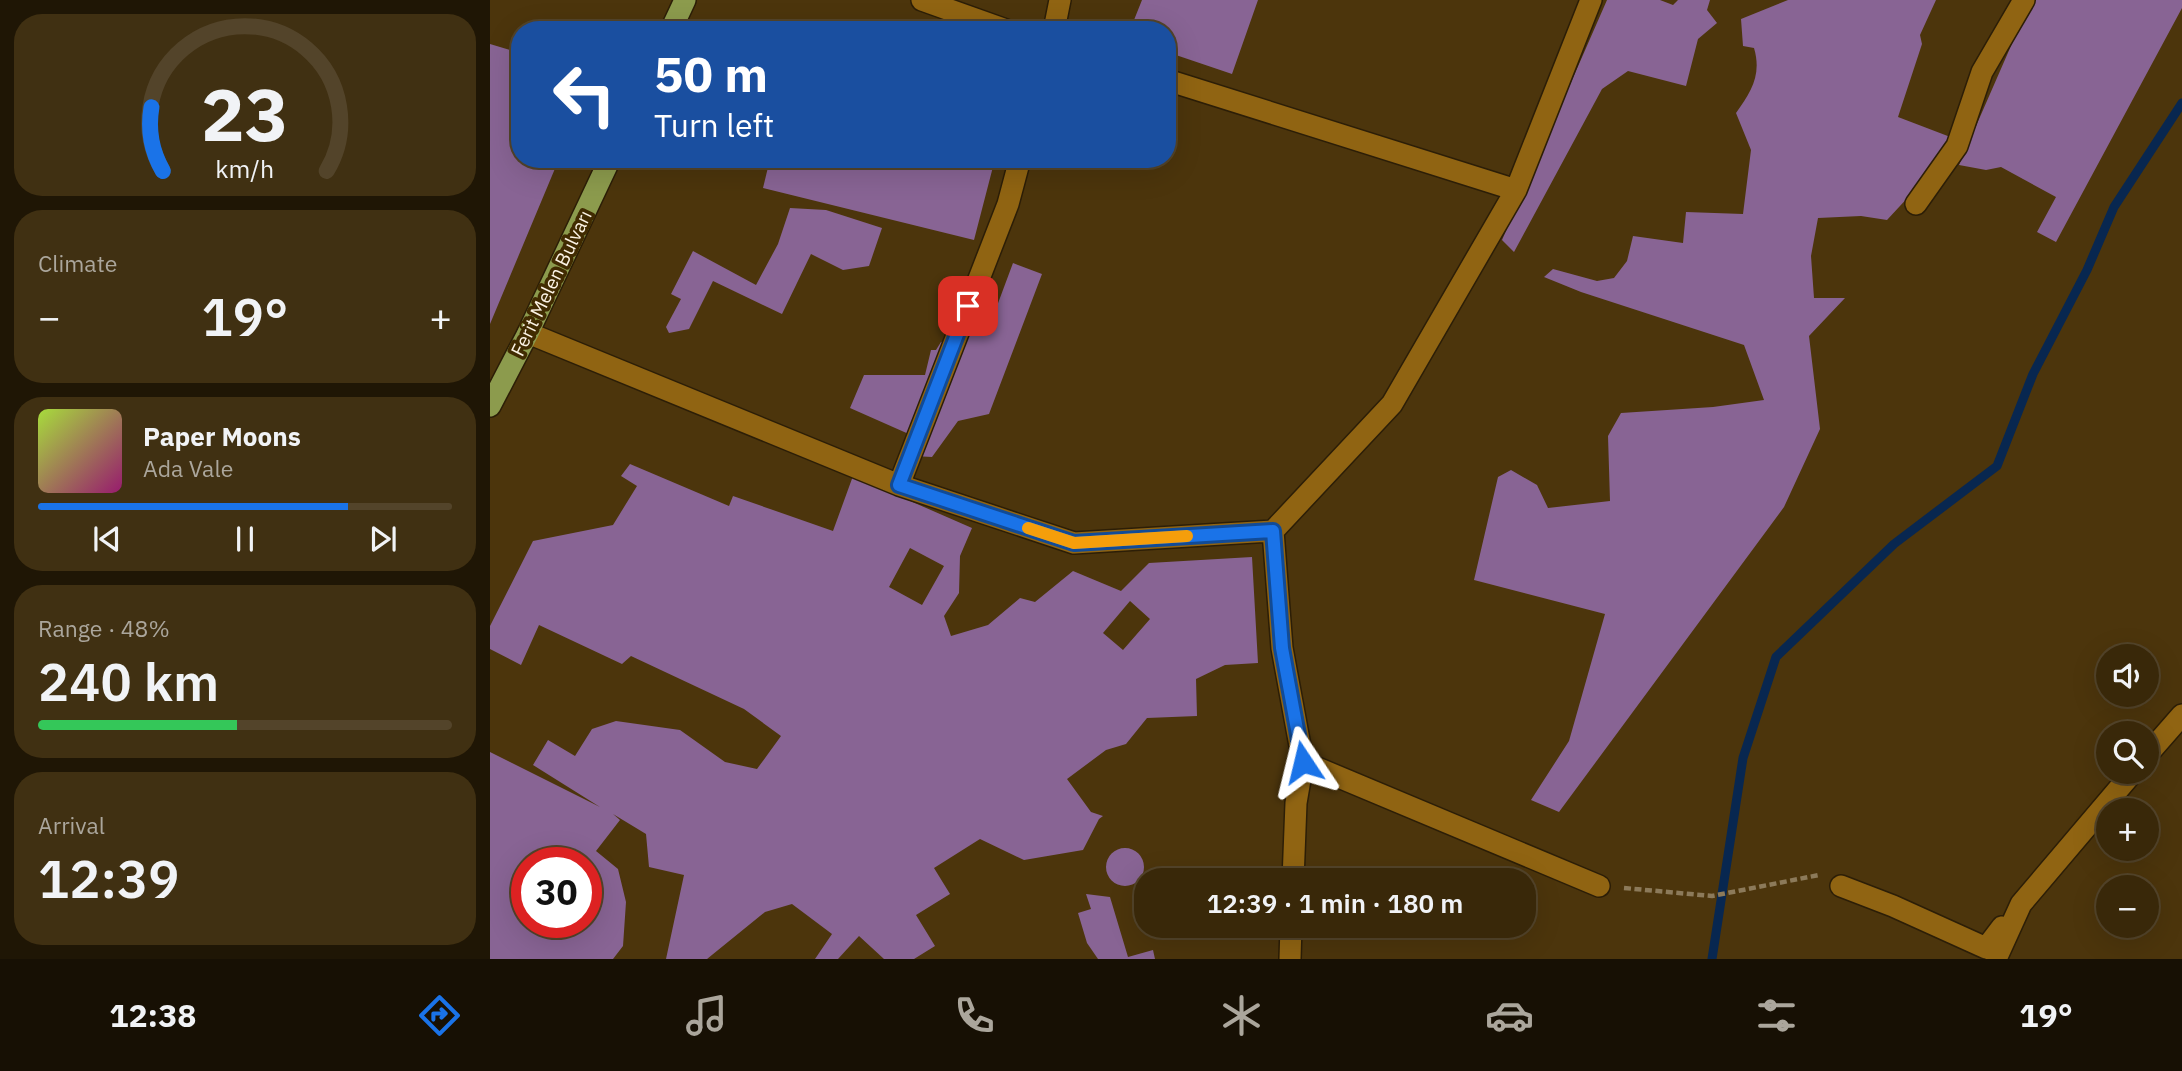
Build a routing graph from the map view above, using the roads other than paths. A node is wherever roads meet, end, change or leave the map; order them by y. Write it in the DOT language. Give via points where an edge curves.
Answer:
graph roads {
  1 [pos="685,0"];
  2 [pos="922,0"];
  3 [pos="1060,0"];
  4 [pos="1591,0"];
  5 [pos="2024,0"];
  6 [pos="675,21"];
  7 [pos="981,21"];
  8 [pos="1056,21"];
  9 [pos="1176,83"];
  10 [pos="606,168"];
  11 [pos="1018,168"];
  12 [pos="1516,190"];
  13 [pos="1916,204"];
  14 [pos="528,333"];
  15 [pos="490,406"];
  16 [pos="899,485"];
  17 [pos="1273,531"];
  18 [pos="2182,715"];
  19 [pos="2159,741"];
  20 [pos="1303,762"];
  21 [pos="2123,784"];
  22 [pos="1293,868"];
  23 [pos="1599,886"];
  24 [pos="1841,886"];
  25 [pos="2021,904"];
  26 [pos="1291,938"];
  27 [pos="1290,959"];
  28 [pos="1996,959"];
  1 -- 6 [label="main road"];
  2 -- 7 [label="street"];
  3 -- 8 [label="street"];
  4 -- 12 [label="street"];
  5 -- 13 [label="street" via="1982,72 1957,146"];
  9 -- 12 [label="street"];
  10 -- 14 [label="main road, Ferit Melen Bulvarı"];
  11 -- 16 [label="street" via="1008,204"];
  12 -- 17 [label="street" via="1392,404"];
  14 -- 15 [label="main road, Ferit Melen Bulvarı"];
  14 -- 16 [label="street"];
  16 -- 17 [label="street" via="1074,543"];
  17 -- 20 [label="street" via="1282,648"];
  18 -- 19 [label="street"];
  20 -- 22 [label="street"];
  20 -- 23 [label="street"];
  21 -- 25 [label="street"];
  24 -- 25 [label="street" via="1986,948"];
  25 -- 28 [label="street"];
  26 -- 27 [label="street"];
}
